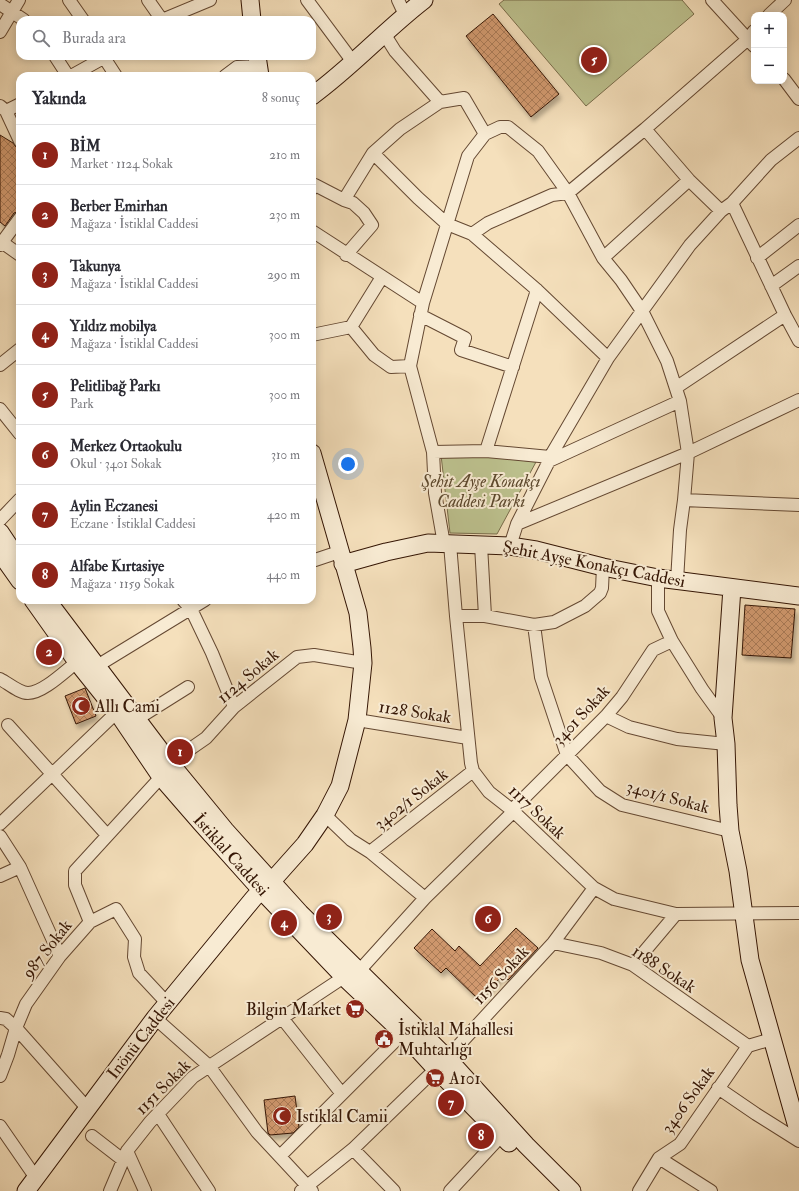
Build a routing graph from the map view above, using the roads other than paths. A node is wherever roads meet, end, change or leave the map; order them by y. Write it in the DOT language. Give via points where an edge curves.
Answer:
graph roads {
  1 [pos="19,0"];
  2 [pos="69,0"];
  3 [pos="148,0"];
  4 [pos="210,0"];
  5 [pos="250,0"];
  6 [pos="307,0"];
  7 [pos="424,0"];
  8 [pos="712,0"];
  9 [pos="785,0"];
  10 [pos="0,4"];
  11 [pos="402,7"];
  12 [pos="12,12"];
  13 [pos="772,12"];
  14 [pos="18,16"];
  15 [pos="79,16"];
  16 [pos="159,16"];
  17 [pos="172,16"];
  18 [pos="252,16"];
  19 [pos="0,32"];
  20 [pos="385,35"];
  21 [pos="751,37"];
  22 [pos="751,39"];
  23 [pos="58,60"];
  24 [pos="100,60"];
  25 [pos="107,60"];
  26 [pos="353,62"];
  27 [pos="259,66"];
  28 [pos="65,72"];
  29 [pos="78,72"];
  30 [pos="114,72"];
  31 [pos="231,72"];
  32 [pos="787,83"];
  33 [pos="316,93"];
  34 [pos="799,99"];
  35 [pos="440,102"];
  36 [pos="16,105"];
  37 [pos="3,109"];
  38 [pos="645,129"];
  39 [pos="16,133"];
  40 [pos="485,134"];
  41 [pos="799,138"];
  42 [pos="373,153"];
  43 [pos="689,180"];
  44 [pos="316,186"];
  45 [pos="568,193"];
  46 [pos="344,200"];
  47 [pos="732,203"];
  48 [pos="721,211"];
  49 [pos="16,223"];
  50 [pos="447,224"];
  51 [pos="799,225"];
  52 [pos="316,234"];
  53 [pos="472,234"];
  54 [pos="1,243"];
  55 [pos="16,253"];
  56 [pos="346,255"];
  57 [pos="603,258"];
  58 [pos="757,258"];
  59 [pos="799,266"];
  60 [pos="382,277"];
  61 [pos="771,286"];
  62 [pos="537,290"];
  63 [pos="423,303"];
  64 [pos="642,311"];
  65 [pos="420,315"];
  66 [pos="785,315"];
  67 [pos="350,327"];
  68 [pos="316,334"];
  69 [pos="799,341"];
  70 [pos="16,352"];
  71 [pos="608,358"];
  72 [pos="0,365"];
  73 [pos="410,366"];
  74 [pos="512,367"];
  75 [pos="677,387"];
  76 [pos="799,400"];
  77 [pos="680,401"];
  78 [pos="0,409"];
  79 [pos="16,429"];
  80 [pos="486,451"];
  81 [pos="433,452"];
  82 [pos="688,454"];
  83 [pos="550,459"];
  84 [pos="316,467"];
  85 [pos="684,500"];
  86 [pos="16,503"];
  87 [pos="799,505"];
  88 [pos="0,520"];
  89 [pos="517,524"];
  90 [pos="0,532"];
  91 [pos="447,544"];
  92 [pos="481,544"];
  93 [pos="510,546"];
  94 [pos="0,553"];
  95 [pos="16,556"];
  96 [pos="341,558"];
  97 [pos="316,560"];
  98 [pos="603,567"];
  99 [pos="16,575"];
  100 [pos="658,578"];
  101 [pos="677,581"];
  102 [pos="732,588"];
  103 [pos="799,596"];
  104 [pos="36,604"];
  105 [pos="49,604"];
  106 [pos="187,604"];
  107 [pos="456,616"];
  108 [pos="486,616"];
  109 [pos="534,625"];
  110 [pos="672,642"];
  111 [pos="363,663"];
  112 [pos="87,667"];
  113 [pos="0,679"];
  114 [pos="188,687"];
  115 [pos="234,708"];
  116 [pos="117,712"];
  117 [pos="606,716"];
  118 [pos="724,718"];
  119 [pos="137,719"];
  120 [pos="357,720"];
  121 [pos="8,725"];
  122 [pos="468,738"];
  123 [pos="726,744"];
  124 [pos="567,755"];
  125 [pos="165,770"];
  126 [pos="473,771"];
  127 [pos="52,774"];
  128 [pos="512,811"];
  129 [pos="325,815"];
  130 [pos="0,824"];
  131 [pos="730,831"];
  132 [pos="107,835"];
  133 [pos="0,836"];
  134 [pos="370,852"];
  135 [pos="20,867"];
  136 [pos="0,876"];
  137 [pos="267,885"];
  138 [pos="594,888"];
  139 [pos="425,898"];
  140 [pos="799,913"];
  141 [pos="676,914"];
  142 [pos="744,914"];
  143 [pos="90,922"];
  144 [pos="553,943"];
  145 [pos="60,956"];
  146 [pos="633,965"];
  147 [pos="352,974"];
  148 [pos="167,1003"];
  149 [pos="0,1018"];
  150 [pos="155,1018"];
  151 [pos="282,1018"];
  152 [pos="16,1028"];
  153 [pos="403,1032"];
  154 [pos="772,1039"];
  155 [pos="748,1046"];
  156 [pos="441,1063"];
  157 [pos="209,1066"];
  158 [pos="0,1076"];
  159 [pos="718,1088"];
  160 [pos="342,1094"];
  161 [pos="87,1108"];
  162 [pos="158,1114"];
  163 [pos="0,1126"];
  164 [pos="799,1134"];
  165 [pos="502,1135"];
  166 [pos="92,1136"];
  167 [pos="799,1141"];
  168 [pos="353,1149"];
  169 [pos="125,1156"];
  170 [pos="280,1156"];
  171 [pos="659,1158"];
  172 [pos="31,1184"];
  173 [pos="307,1189"];
  174 [pos="110,1191"];
  175 [pos="145,1191"];
  176 [pos="209,1191"];
  177 [pos="394,1191"];
  178 [pos="450,1191"];
  179 [pos="555,1191"];
  180 [pos="572,1191"];
  181 [pos="639,1191"];
  182 [pos="712,1191"];
  1 -- 12 [label="street"];
  2 -- 15 [label="street"];
  3 -- 16 [label="street"];
  4 -- 17 [label="street"];
  5 -- 18 [label="street"];
  6 -- 26 [label="street"];
  7 -- 11 [label="street"];
  8 -- 21 [label="street"];
  9 -- 13 [label="street"];
  10 -- 12 [label="street"];
  11 -- 20 [label="street"];
  12 -- 14 [label="street"];
  12 -- 19 [label="street"];
  20 -- 26 [label="street"];
  20 -- 35 [label="street" via="395,51"];
  22 -- 38 [label="street"];
  23 -- 28 [label="street"];
  24 -- 29 [label="street"];
  25 -- 30 [label="street"];
  26 -- 33 [label="street"];
  27 -- 31 [label="street" via="238,67"];
  32 -- 34 [label="street"];
  35 -- 40 [label="street" via="464,98"];
  35 -- 42 [label="street"];
  36 -- 37 [label="street"];
  37 -- 39 [label="street"];
  38 -- 43 [label="street"];
  38 -- 45 [label="street"];
  40 -- 45 [label="street" via="500,127 508,127 538,151"];
  40 -- 50 [label="street" via="468,156"];
  41 -- 47 [label="street" via="772,160"];
  42 -- 46 [label="street"];
  42 -- 50 [label="street"];
  43 -- 48 [label="street"];
  43 -- 57 [label="street"];
  44 -- 46 [label="street"];
  45 -- 53 [label="street" via="539,200 488,223"];
  45 -- 57 [label="street"];
  46 -- 56 [label="street" via="353,203 372,225"];
  47 -- 48 [label="street"];
  47 -- 58 [label="street"];
  48 -- 64 [label="street" via="690,245"];
  49 -- 54 [label="street"];
  50 -- 53 [label="street"];
  50 -- 63 [label="street"];
  51 -- 58 [label="street"];
  52 -- 56 [label="street"];
  53 -- 62 [label="street"];
  54 -- 55 [label="street"];
  56 -- 60 [label="street"];
  57 -- 64 [label="street"];
  58 -- 61 [label="street"];
  59 -- 61 [label="street"];
  60 -- 63 [label="street"];
  60 -- 67 [label="street"];
  61 -- 66 [label="street"];
  62 -- 71 [label="street"];
  62 -- 74 [label="street"];
  63 -- 65 [label="street"];
  64 -- 71 [label="street"];
  64 -- 75 [label="street" via="667,360"];
  65 -- 73 [label="street"];
  65 -- 74 [label="street" via="465,338 461,350"];
  66 -- 69 [label="street"];
  66 -- 75 [label="street"];
  67 -- 68 [label="street"];
  67 -- 73 [label="street" via="374,355 391,367"];
  70 -- 72 [label="street"];
  71 -- 83 [label="street"];
  73 -- 81 [label="street"];
  74 -- 80 [label="street"];
  75 -- 77 [label="street"];
  76 -- 82 [label="street"];
  77 -- 82 [label="street"];
  77 -- 83 [label="street"];
  78 -- 79 [label="street"];
  80 -- 81 [label="street"];
  80 -- 83 [label="street"];
  81 -- 91 [label="street" via="435,492"];
  82 -- 85 [label="street"];
  82 -- 89 [label="street"];
  83 -- 89 [label="street"];
  84 -- 96 [label="street, Inönü Caddesi"];
  85 -- 87 [label="street"];
  85 -- 101 [label="street"];
  86 -- 88 [label="street"];
  89 -- 93 [label="street"];
  90 -- 95 [label="street"];
  91 -- 92 [label="street, Şehit Ayşe Konakçı Caddesi"];
  91 -- 96 [label="street, Şehit Ayşe Konakçı Caddesi" via="428,543"];
  91 -- 107 [label="street"];
  92 -- 93 [label="street, Şehit Ayşe Konakçı Caddesi"];
  92 -- 108 [label="street"];
  93 -- 98 [label="street, Şehit Ayşe Konakçı Caddesi"];
  94 -- 99 [label="street"];
  96 -- 97 [label="street"];
  96 -- 111 [label="street, Inönü Caddesi" via="358,613"];
  98 -- 100 [label="street, Şehit Ayşe Konakçı Caddesi"];
  98 -- 109 [label="street" via="602,588 595,598 554,622"];
  100 -- 101 [label="street, Şehit Ayşe Konakçı Caddesi"];
  100 -- 110 [label="street" via="658,611"];
  101 -- 102 [label="street, Şehit Ayşe Konakçı Caddesi"];
  102 -- 103 [label="street, Şehit Ayşe Konakçı Caddesi"];
  102 -- 118 [label="street"];
  104 -- 112 [label="street, İstiklal Caddesi"];
  105 -- 112 [label="street, İstiklal Caddesi"];
  106 -- 112 [label="street"];
  106 -- 115 [label="street" via="212,653"];
  107 -- 108 [label="street"];
  107 -- 122 [label="street"];
  108 -- 109 [label="street"];
  109 -- 124 [label="street" via="541,677"];
  110 -- 117 [label="street, 3401 Sokak" via="653,650 622,697"];
  110 -- 118 [label="street"];
  111 -- 115 [label="street, 1124 Sokak" via="314,655 297,657"];
  111 -- 120 [label="street, Inönü Caddesi"];
  112 -- 113 [label="street" via="29,693 20,691"];
  112 -- 116 [label="street, İstiklal Caddesi"];
  112 -- 119 [label="street, İstiklal Caddesi"];
  114 -- 119 [label="street"];
  115 -- 125 [label="street, 1124 Sokak" via="206,738"];
  116 -- 125 [label="street, İstiklal Caddesi"];
  116 -- 127 [label="street"];
  117 -- 123 [label="street" via="629,727 677,739"];
  117 -- 124 [label="street, 3401 Sokak"];
  118 -- 123 [label="street"];
  119 -- 125 [label="street, İstiklal Caddesi"];
  120 -- 122 [label="street, 1128 Sokak"];
  120 -- 129 [label="street, Inönü Caddesi" via="340,786"];
  121 -- 127 [label="street"];
  122 -- 126 [label="street"];
  123 -- 131 [label="street"];
  124 -- 128 [label="street, 3401 Sokak"];
  124 -- 131 [label="street, 3401/1 Sokak" via="600,791 622,805"];
  125 -- 132 [label="street, 987 Sokak"];
  125 -- 137 [label="street, İstiklal Caddesi"];
  126 -- 128 [label="street, 1117 Sokak" via="490,792"];
  126 -- 134 [label="street, 3402/1 Sokak"];
  127 -- 130 [label="street"];
  127 -- 132 [label="street"];
  128 -- 138 [label="street, 1117 Sokak"];
  128 -- 139 [label="street, 3401 Sokak"];
  129 -- 134 [label="street" via="351,840"];
  129 -- 137 [label="street, Inönü Caddesi" via="305,844"];
  131 -- 142 [label="street"];
  132 -- 143 [label="street, 987 Sokak" via="74,871 75,885"];
  133 -- 135 [label="street"];
  134 -- 139 [label="street"];
  135 -- 136 [label="street"];
  135 -- 145 [label="street"];
  137 -- 147 [label="street, İstiklal Caddesi"];
  137 -- 148 [label="street, Inönü Caddesi"];
  138 -- 141 [label="street, 1117 Sokak" via="614,899"];
  138 -- 144 [label="street, 1156 Sokak"];
  139 -- 147 [label="street, 3401 Sokak"];
  140 -- 142 [label="street, 1117 Sokak"];
  141 -- 142 [label="street, 1117 Sokak"];
  141 -- 146 [label="street"];
  142 -- 154 [label="street" via="750,960"];
  143 -- 145 [label="street, 987 Sokak"];
  143 -- 148 [label="street" via="116,909 135,939 134,957 139,973"];
  144 -- 146 [label="street, 1188 Sokak" via="601,953"];
  144 -- 156 [label="street, 1156 Sokak"];
  145 -- 152 [label="street, 987 Sokak" via="26,1004"];
  146 -- 155 [label="street, 1188 Sokak"];
  147 -- 151 [label="street, 1151 Sokak"];
  147 -- 153 [label="street, İstiklal Caddesi"];
  147 -- 156 [label="street"];
  148 -- 150 [label="street, Inönü Caddesi"];
  149 -- 152 [label="street" via="6,1019"];
  150 -- 157 [label="street"];
  150 -- 161 [label="street, Inönü Caddesi"];
  151 -- 157 [label="street, 1151 Sokak"];
  151 -- 160 [label="street"];
  152 -- 158 [label="street, 987 Sokak"];
  152 -- 161 [label="street"];
  153 -- 156 [label="street, İstiklal Caddesi"];
  153 -- 160 [label="street"];
  154 -- 155 [label="street"];
  154 -- 164 [label="street"];
  155 -- 159 [label="street, 3406 Sokak"];
  156 -- 165 [label="street, İstiklal Caddesi"];
  156 -- 168 [label="street, 1156 Sokak"];
  156 -- 180 [label="street"];
  157 -- 162 [label="street, 1151 Sokak" via="194,1077"];
  157 -- 170 [label="street" via="257,1132"];
  159 -- 167 [label="street"];
  159 -- 171 [label="street, 3406 Sokak" via="680,1144"];
  160 -- 170 [label="street"];
  161 -- 172 [label="street, Inönü Caddesi"];
  162 -- 169 [label="street, 1151 Sokak"];
  162 -- 176 [label="street"];
  163 -- 172 [label="street"];
  165 -- 178 [label="street"];
  165 -- 179 [label="street, İstiklal Caddesi"];
  166 -- 169 [label="street"];
  168 -- 173 [label="street, 1156 Sokak"];
  168 -- 177 [label="street"];
  169 -- 174 [label="street, 1151 Sokak"];
  169 -- 175 [label="street"];
  170 -- 173 [label="street"];
  171 -- 181 [label="street, 3406 Sokak"];
  171 -- 182 [label="street"];
}
